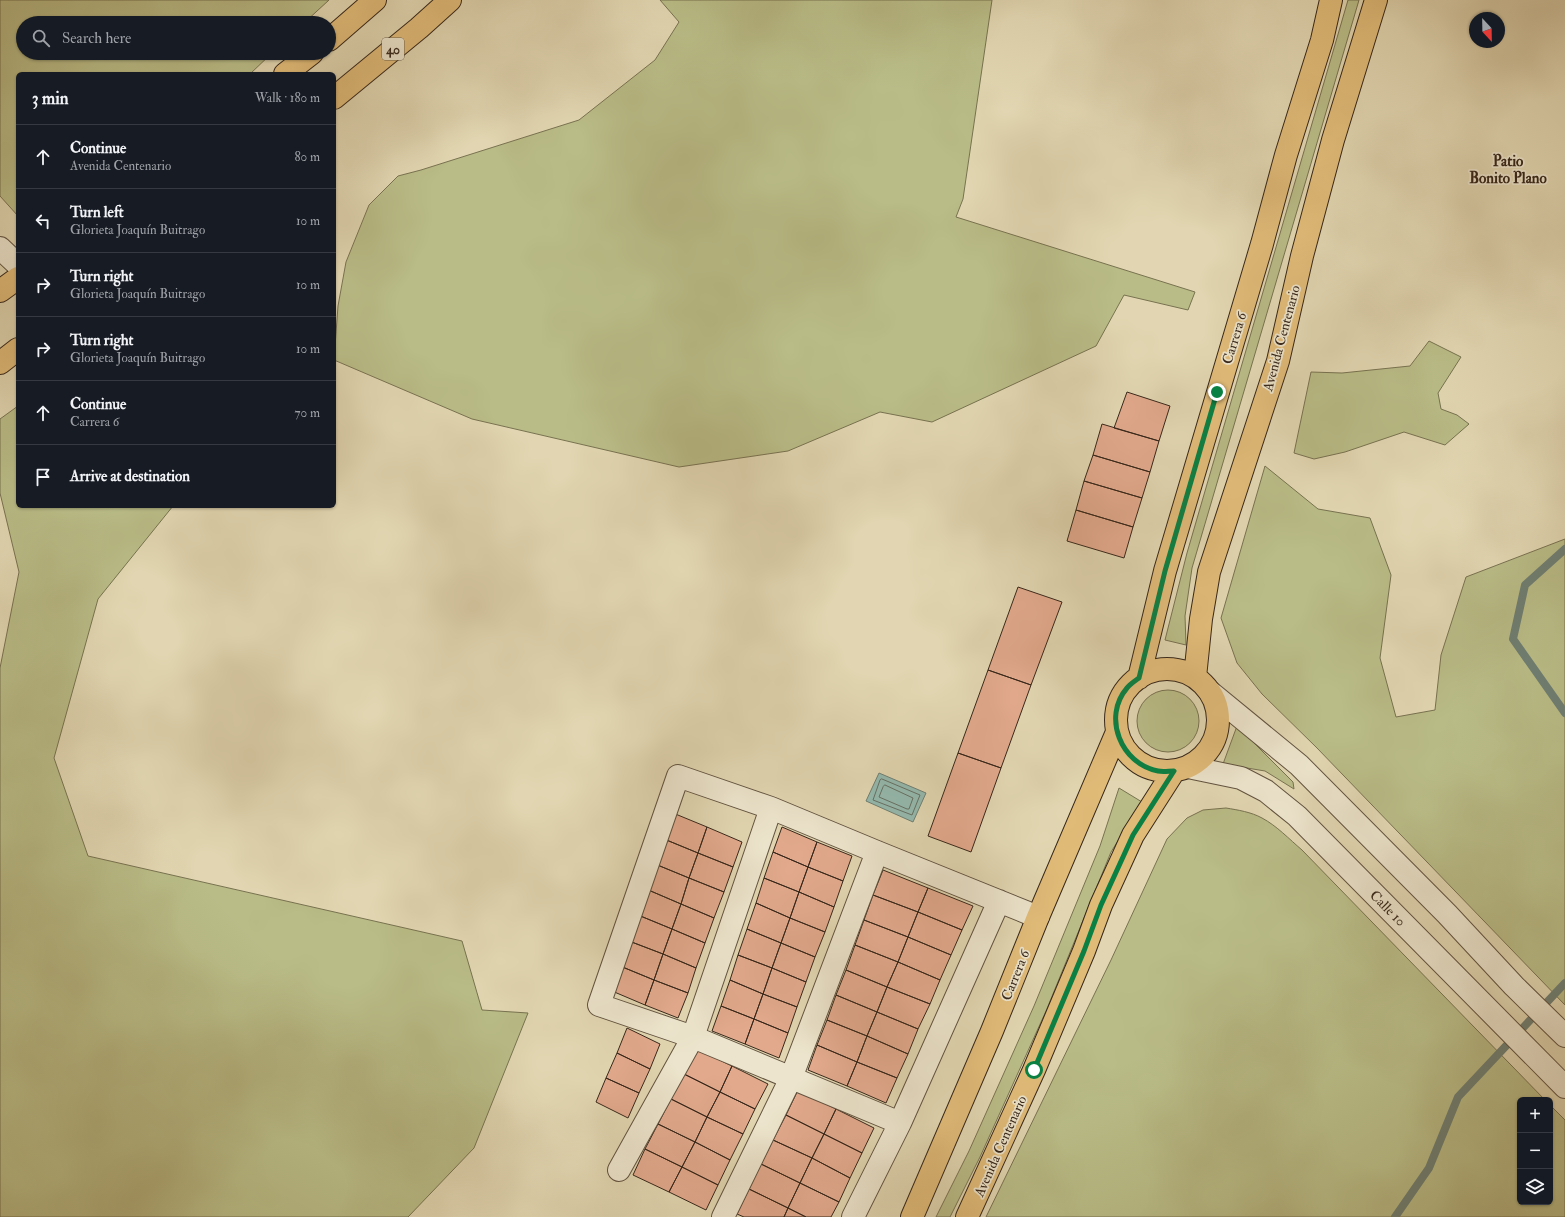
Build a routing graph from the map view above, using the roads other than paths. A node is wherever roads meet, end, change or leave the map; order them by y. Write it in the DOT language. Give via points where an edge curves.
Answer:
graph roads {
  1 [pos="375,0"];
  2 [pos="450,0"];
  3 [pos="1332,0"];
  4 [pos="1376,0"];
  5 [pos="336,34"];
  6 [pos="303,60"];
  7 [pos="288,72"];
  8 [pos="336,96"];
  9 [pos="0,248"];
  10 [pos="16,263"];
  11 [pos="16,279"];
  12 [pos="0,291"];
  13 [pos="16,351"];
  14 [pos="0,363"];
  15 [pos="1195,677"];
  16 [pos="1139,678"];
  17 [pos="1210,692"];
  18 [pos="1117,732"];
  19 [pos="1181,769"];
  20 [pos="771,808"];
  21 [pos="877,852"];
  22 [pos="999,901"];
  23 [pos="1038,917"];
  24 [pos="1565,1036"];
  25 [pos="693,1037"];
  26 [pos="791,1078"];
  27 [pos="1565,1087"];
  28 [pos="900,1123"];
  29 [pos="619,1170"];
  30 [pos="723,1217"];
  31 [pos="853,1217"];
  32 [pos="912,1217"];
  33 [pos="967,1217"];
  1 -- 5 [label="main road"];
  2 -- 8 [label="main road, 40"];
  3 -- 16 [label="main road, Carrera 6" via="1167,564"];
  4 -- 15 [label="main road, Avenida Centenario" via="1333,140 1302,256 1278,361 1209,572"];
  6 -- 7 [label="main road"];
  9 -- 10 [label="street"];
  11 -- 12 [label="main road"];
  13 -- 14 [label="main road"];
  15 -- 16 [label="main road" via="1167,669 1152,671"];
  15 -- 17 [label="main road"];
  16 -- 18 [label="main road" via="1127,688 1119,702"];
  17 -- 19 [label="main road" via="1216,705 1218,720 1211,748 1201,759"];
  17 -- 24 [label="street" via="1299,765"];
  18 -- 19 [label="main road" via="1132,758 1144,766 1158,771"];
  18 -- 23 [label="main road, Carrera 6"];
  19 -- 27 [label="street, Calle 10" via="1241,778 1266,791 1297,816"];
  19 -- 33 [label="main road, Avenida Centenario" via="1133,835 1101,905 1034,1070"];
  20 -- 21 [label="street"];
  20 -- 25 [label="street"];
  20 -- 25 [label="street" via="678,776 599,1005"];
  21 -- 22 [label="street"];
  21 -- 26 [label="street"];
  22 -- 23 [label="street"];
  22 -- 28 [label="street"];
  23 -- 32 [label="main road, Carrera 6"];
  25 -- 26 [label="street"];
  25 -- 29 [label="street"];
  26 -- 28 [label="street"];
  26 -- 30 [label="street"];
  28 -- 31 [label="street"];
}
